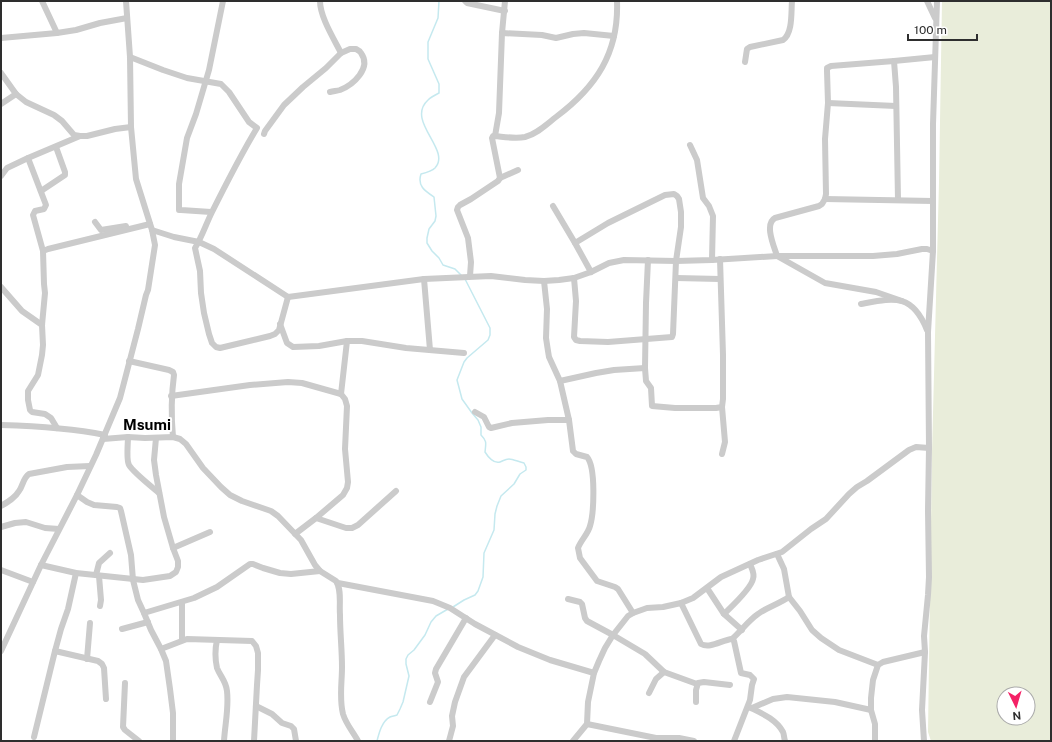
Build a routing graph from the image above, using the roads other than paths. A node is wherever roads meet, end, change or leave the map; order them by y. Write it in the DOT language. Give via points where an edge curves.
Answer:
graph roads {
  1 [pos="42,1"];
  2 [pos="126,1"];
  3 [pos="223,1"];
  4 [pos="320,1"];
  5 [pos="465,1"];
  6 [pos="505,1"];
  7 [pos="617,1"];
  8 [pos="792,1"];
  9 [pos="927,1"];
  10 [pos="937,1"];
  11 [pos="504,11"];
  12 [pos="127,18"];
  13 [pos="936,20"];
  14 [pos="57,33"];
  15 [pos="502,33"];
  16 [pos="614,36"];
  17 [pos="1,38"];
  18 [pos="341,53"];
  19 [pos="130,57"];
  20 [pos="935,57"];
  21 [pos="894,61"];
  22 [pos="745,62"];
  23 [pos="1,73"];
  24 [pos="206,82"];
  25 [pos="330,92"];
  26 [pos="16,94"];
  27 [pos="828,103"];
  28 [pos="1,104"];
  29 [pos="896,106"];
  30 [pos="131,127"];
  31 [pos="264,134"];
  32 [pos="80,136"];
  33 [pos="495,136"];
  34 [pos="690,145"];
  35 [pos="56,147"];
  36 [pos="28,158"];
  37 [pos="518,170"];
  38 [pos="1,176"];
  39 [pos="500,178"];
  40 [pos="41,191"];
  41 [pos="826,199"];
  42 [pos="898,200"];
  43 [pos="933,201"];
  44 [pos="553,206"];
  45 [pos="211,212"];
  46 [pos="95,222"];
  47 [pos="150,225"];
  48 [pos="199,242"];
  49 [pos="575,243"];
  50 [pos="43,251"];
  51 [pos="933,251"];
  52 [pos="777,256"];
  53 [pos="720,259"];
  54 [pos="648,260"];
  55 [pos="712,260"];
  56 [pos="676,261"];
  57 [pos="591,272"];
  58 [pos="469,276"];
  59 [pos="574,278"];
  60 [pos="676,278"];
  61 [pos="424,279"];
  62 [pos="720,279"];
  63 [pos="544,281"];
  64 [pos="1,287"];
  65 [pos="288,297"];
  66 [pos="902,301"];
  67 [pos="861,304"];
  68 [pos="280,324"];
  69 [pos="42,325"];
  70 [pos="928,332"];
  71 [pos="645,338"];
  72 [pos="347,341"];
  73 [pos="430,350"];
  74 [pos="464,354"];
  75 [pos="129,361"];
  76 [pos="645,368"];
  77 [pos="560,381"];
  78 [pos="341,394"];
  79 [pos="171,396"];
  80 [pos="722,407"];
  81 [pos="474,412"];
  82 [pos="569,420"];
  83 [pos="1,425"];
  84 [pos="57,428"];
  85 [pos="104,437"];
  86 [pos="128,437"];
  87 [pos="173,437"];
  88 [pos="156,438"];
  89 [pos="929,448"];
  90 [pos="722,454"];
  91 [pos="90,466"];
  92 [pos="396,491"];
  93 [pos="159,493"];
  94 [pos="77,495"];
  95 [pos="1,506"];
  96 [pos="316,518"];
  97 [pos="1,527"];
  98 [pos="59,529"];
  99 [pos="210,532"];
  100 [pos="295,534"];
  101 [pos="173,548"];
  102 [pos="110,553"];
  103 [pos="777,554"];
  104 [pos="750,564"];
  105 [pos="41,565"];
  106 [pos="1,570"];
  107 [pos="320,571"];
  108 [pos="76,573"];
  109 [pos="97,576"];
  110 [pos="133,580"];
  111 [pos="33,582"];
  112 [pos="338,584"];
  113 [pos="707,588"];
  114 [pos="789,597"];
  115 [pos="568,599"];
  116 [pos="182,603"];
  117 [pos="681,603"];
  118 [pos="100,606"];
  119 [pos="144,613"];
  120 [pos="633,613"];
  121 [pos="724,614"];
  122 [pos="466,618"];
  123 [pos="148,622"];
  124 [pos="90,623"];
  125 [pos="122,629"];
  126 [pos="742,630"];
  127 [pos="495,635"];
  128 [pos="613,635"];
  129 [pos="732,639"];
  130 [pos="182,640"];
  131 [pos="217,640"];
  132 [pos="161,649"];
  133 [pos="1,651"];
  134 [pos="55,652"];
  135 [pos="925,652"];
  136 [pos="87,659"];
  137 [pos="878,665"];
  138 [pos="664,672"];
  139 [pos="594,673"];
  140 [pos="125,683"];
  141 [pos="698,684"];
  142 [pos="730,685"];
  143 [pos="648,693"];
  144 [pos="106,698"];
  145 [pos="430,702"];
  146 [pos="696,702"];
  147 [pos="256,706"];
  148 [pos="750,707"];
  149 [pos="872,710"];
  150 [pos="587,724"];
  151 [pos="34,737"];
  152 [pos="139,741"];
  153 [pos="173,741"];
  154 [pos="224,741"];
  155 [pos="254,741"];
  156 [pos="296,741"];
  157 [pos="354,741"];
  158 [pos="358,741"];
  159 [pos="449,741"];
  160 [pos="573,741"];
  161 [pos="694,741"];
  162 [pos="734,741"];
  163 [pos="785,741"];
  164 [pos="875,741"];
  165 [pos="924,741"];
  1 -- 14 [label="street"];
  2 -- 12 [label="street"];
  3 -- 24 [label="street"];
  4 -- 18 [label="street" via="327,25"];
  5 -- 11 [label="street"];
  6 -- 11 [label="street"];
  7 -- 16 [label="street"];
  8 -- 22 [label="street" via="790,30 787,37 746,49"];
  9 -- 13 [label="street"];
  10 -- 13 [label="street"];
  11 -- 15 [label="street"];
  12 -- 14 [label="street"];
  12 -- 19 [label="street"];
  13 -- 20 [label="street"];
  14 -- 17 [label="street"];
  15 -- 16 [label="street" via="556,38 584,33"];
  15 -- 33 [label="street" via="499,113"];
  16 -- 33 [label="street" via="601,69 587,89 568,108 535,133 514,138"];
  18 -- 25 [label="street" via="356,49 362,53 365,63 362,72 350,84"];
  18 -- 31 [label="street" via="284,105"];
  19 -- 24 [label="street" via="187,78"];
  19 -- 30 [label="street"];
  20 -- 21 [label="street"];
  20 -- 43 [label="street"];
  21 -- 27 [label="street" via="827,68"];
  21 -- 29 [label="street"];
  23 -- 26 [label="street"];
  24 -- 45 [label="street" via="187,138 179,184 179,208"];
  24 -- 45 [label="street" via="221,84 249,122 257,128"];
  26 -- 28 [label="street"];
  26 -- 32 [label="street" via="26,102 54,115 74,134"];
  27 -- 29 [label="street"];
  27 -- 41 [label="street"];
  29 -- 42 [label="street"];
  30 -- 32 [label="street"];
  30 -- 47 [label="street" via="136,179"];
  32 -- 35 [label="street"];
  33 -- 39 [label="street" via="492,141"];
  34 -- 55 [label="street" via="697,160 703,198 713,216"];
  35 -- 36 [label="street"];
  35 -- 40 [label="street" via="65,175"];
  36 -- 38 [label="street" via="7,168"];
  36 -- 40 [label="street"];
  37 -- 39 [label="street"];
  39 -- 58 [label="street" via="457,210 468,238 471,262"];
  40 -- 50 [label="street" via="46,207 33,214"];
  41 -- 42 [label="street"];
  41 -- 52 [label="street" via="819,206 772,220 770,228"];
  42 -- 43 [label="street"];
  43 -- 51 [label="street"];
  44 -- 49 [label="street"];
  45 -- 48 [label="street"];
  46 -- 47 [label="street" via="101,230"];
  47 -- 48 [label="street" via="174,237"];
  47 -- 50 [label="street"];
  47 -- 75 [label="street" via="155,245 148,290"];
  48 -- 65 [label="street"];
  48 -- 68 [label="street" via="195,248 203,306 212,343 220,348 270,336 279,330"];
  49 -- 56 [label="street" via="608,223 665,195 674,194 679,199 681,212"];
  49 -- 57 [label="street"];
  50 -- 69 [label="street" via="45,293"];
  51 -- 52 [label="street" via="922,249 873,256"];
  51 -- 70 [label="street"];
  52 -- 53 [label="street"];
  52 -- 66 [label="street" via="825,283 876,292"];
  53 -- 55 [label="street"];
  53 -- 62 [label="street"];
  54 -- 56 [label="street"];
  54 -- 57 [label="street" via="615,261"];
  54 -- 71 [label="street"];
  55 -- 56 [label="street"];
  56 -- 60 [label="street"];
  57 -- 59 [label="street"];
  58 -- 61 [label="street"];
  58 -- 63 [label="street"];
  59 -- 63 [label="street"];
  59 -- 71 [label="street" via="576,340 608,342"];
  60 -- 62 [label="street"];
  60 -- 71 [label="street" via="672,337"];
  61 -- 65 [label="street"];
  61 -- 73 [label="street"];
  62 -- 80 [label="street"];
  63 -- 77 [label="street" via="548,357"];
  64 -- 69 [label="street" via="22,311"];
  65 -- 68 [label="street"];
  66 -- 67 [label="street"];
  66 -- 70 [label="street" via="916,310"];
  68 -- 72 [label="street" via="288,343 293,347"];
  69 -- 84 [label="street" via="40,369 28,391 28,406 32,412 45,414 51,418"];
  70 -- 89 [label="street"];
  71 -- 76 [label="street"];
  72 -- 73 [label="street"];
  72 -- 78 [label="street"];
  73 -- 74 [label="street"];
  75 -- 79 [label="street" via="173,372"];
  75 -- 85 [label="street" via="120,398"];
  76 -- 77 [label="street" via="602,372"];
  76 -- 80 [label="street" via="653,407"];
  77 -- 82 [label="street"];
  78 -- 79 [label="street" via="302,383 288,382"];
  78 -- 96 [label="street" via="347,406 347,488 343,495"];
  79 -- 87 [label="street"];
  80 -- 90 [label="street" via="725,442"];
  81 -- 82 [label="street" via="484,417 491,428 512,423"];
  82 -- 120 [label="street" via="574,453 587,457 591,462 594,486 593,515 589,530 578,548 580,558 597,581 618,589"];
  83 -- 84 [label="street"];
  84 -- 85 [label="street" via="89,432"];
  85 -- 86 [label="street"];
  85 -- 91 [label="street"];
  86 -- 88 [label="street"];
  86 -- 93 [label="street" via="129,466"];
  87 -- 88 [label="street"];
  87 -- 100 [label="street" via="186,444 203,468 230,495 271,511"];
  88 -- 93 [label="street" via="154,460"];
  89 -- 103 [label="street" via="916,447 909,450 857,487 826,519"];
  89 -- 135 [label="street" via="929,577"];
  91 -- 94 [label="street"];
  91 -- 95 [label="street" via="29,474 14,498"];
  92 -- 96 [label="street" via="352,528"];
  93 -- 101 [label="street"];
  94 -- 98 [label="street"];
  94 -- 110 [label="street" via="94,505 120,508 131,555"];
  96 -- 100 [label="street"];
  97 -- 98 [label="street" via="26,522"];
  98 -- 105 [label="street"];
  99 -- 101 [label="street"];
  100 -- 107 [label="street"];
  101 -- 110 [label="street" via="178,561 176,572 157,579"];
  102 -- 109 [label="street" via="99,563"];
  103 -- 104 [label="street"];
  103 -- 114 [label="street" via="784,569"];
  104 -- 113 [label="street" via="721,577"];
  104 -- 121 [label="street" via="754,573 753,580"];
  105 -- 108 [label="street"];
  105 -- 111 [label="street"];
  106 -- 111 [label="street"];
  107 -- 112 [label="street"];
  107 -- 116 [label="street" via="280,573 250,564 217,587"];
  108 -- 109 [label="street"];
  108 -- 134 [label="street"];
  109 -- 110 [label="street"];
  109 -- 118 [label="street"];
  110 -- 119 [label="street"];
  111 -- 133 [label="street"];
  112 -- 122 [label="street" via="433,601"];
  112 -- 158 [label="street" via="341,704 344,716"];
  113 -- 117 [label="street"];
  113 -- 121 [label="street"];
  114 -- 126 [label="street" via="756,615"];
  114 -- 137 [label="street" via="812,630 821,638 839,650"];
  115 -- 128 [label="street" via="582,604 587,621"];
  116 -- 119 [label="street"];
  116 -- 130 [label="street"];
  117 -- 120 [label="street" via="646,608"];
  117 -- 129 [label="street" via="703,646"];
  119 -- 123 [label="street"];
  120 -- 128 [label="street"];
  121 -- 126 [label="street"];
  122 -- 127 [label="street"];
  122 -- 145 [label="street" via="436,669 438,682"];
  123 -- 125 [label="street"];
  123 -- 132 [label="street"];
  124 -- 136 [label="street"];
  126 -- 129 [label="street"];
  127 -- 139 [label="street" via="550,660"];
  127 -- 159 [label="street" via="464,677 455,702"];
  128 -- 138 [label="street" via="645,654"];
  128 -- 139 [label="street"];
  129 -- 148 [label="street" via="741,673 754,679"];
  130 -- 131 [label="street"];
  130 -- 132 [label="street"];
  131 -- 147 [label="street" via="252,641 256,646"];
  131 -- 154 [label="street" via="215,649 218,669 225,682 228,701"];
  132 -- 153 [label="street" via="166,661 170,689"];
  134 -- 136 [label="street"];
  134 -- 151 [label="street"];
  135 -- 137 [label="street"];
  135 -- 165 [label="street" via="922,710"];
  136 -- 144 [label="street" via="98,661 104,668"];
  137 -- 149 [label="street" via="873,680"];
  138 -- 141 [label="street"];
  138 -- 143 [label="street" via="656,678"];
  139 -- 150 [label="street" via="588,702"];
  140 -- 152 [label="street" via="123,726"];
  141 -- 142 [label="street" via="704,682"];
  141 -- 146 [label="street"];
  147 -- 155 [label="street"];
  147 -- 156 [label="street" via="291,726"];
  148 -- 149 [label="street" via="787,697 836,702"];
  148 -- 162 [label="street"];
  148 -- 163 [label="street" via="766,715 777,725 783,732"];
  149 -- 164 [label="street"];
  150 -- 160 [label="street"];
  150 -- 161 [label="street" via="656,738"];
  157 -- 158 [label="street"];
}
